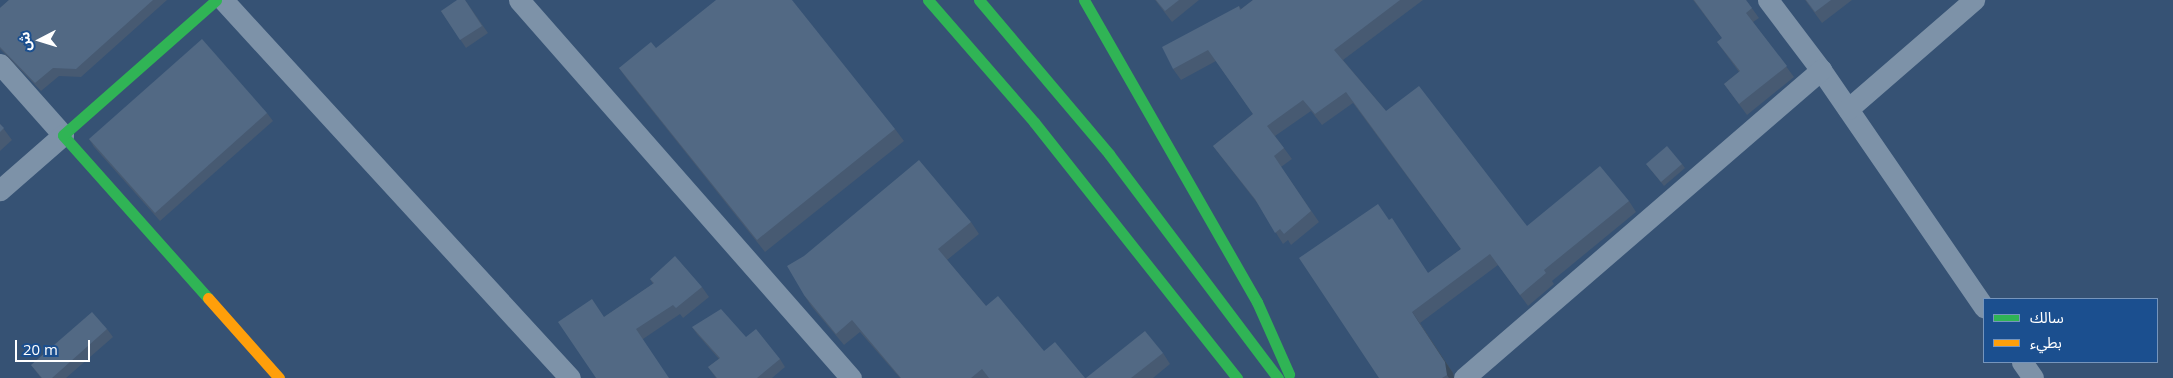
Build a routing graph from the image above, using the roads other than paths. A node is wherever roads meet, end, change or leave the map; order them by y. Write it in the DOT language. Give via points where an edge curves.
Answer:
graph roads {
  1 [pos="216,0"];
  2 [pos="222,0"];
  3 [pos="519,0"];
  4 [pos="928,0"];
  5 [pos="979,0"];
  6 [pos="1084,0"];
  7 [pos="1768,0"];
  8 [pos="1974,0"];
  9 [pos="0,64"];
  10 [pos="1821,70"];
  11 [pos="1848,109"];
  12 [pos="63,135"];
  13 [pos="0,190"];
  14 [pos="1983,306"];
  15 [pos="2023,363"];
  16 [pos="279,378"];
  17 [pos="570,378"];
  18 [pos="852,378"];
  19 [pos="1237,378"];
  20 [pos="1278,378"];
  21 [pos="1290,378"];
  22 [pos="1464,378"];
  23 [pos="2033,378"];
  1 -- 12 [label="main road"];
  2 -- 17 [label="street"];
  3 -- 18 [label="street"];
  4 -- 19 [label="main road" via="1034,122"];
  5 -- 20 [label="main road" via="1109,154"];
  6 -- 21 [label="main road" via="1257,302"];
  7 -- 10 [label="street"];
  8 -- 11 [label="street"];
  9 -- 12 [label="street"];
  10 -- 11 [label="street"];
  10 -- 22 [label="street"];
  11 -- 14 [label="street"];
  12 -- 13 [label="street"];
  12 -- 16 [label="main road"];
  15 -- 23 [label="street"];
}
